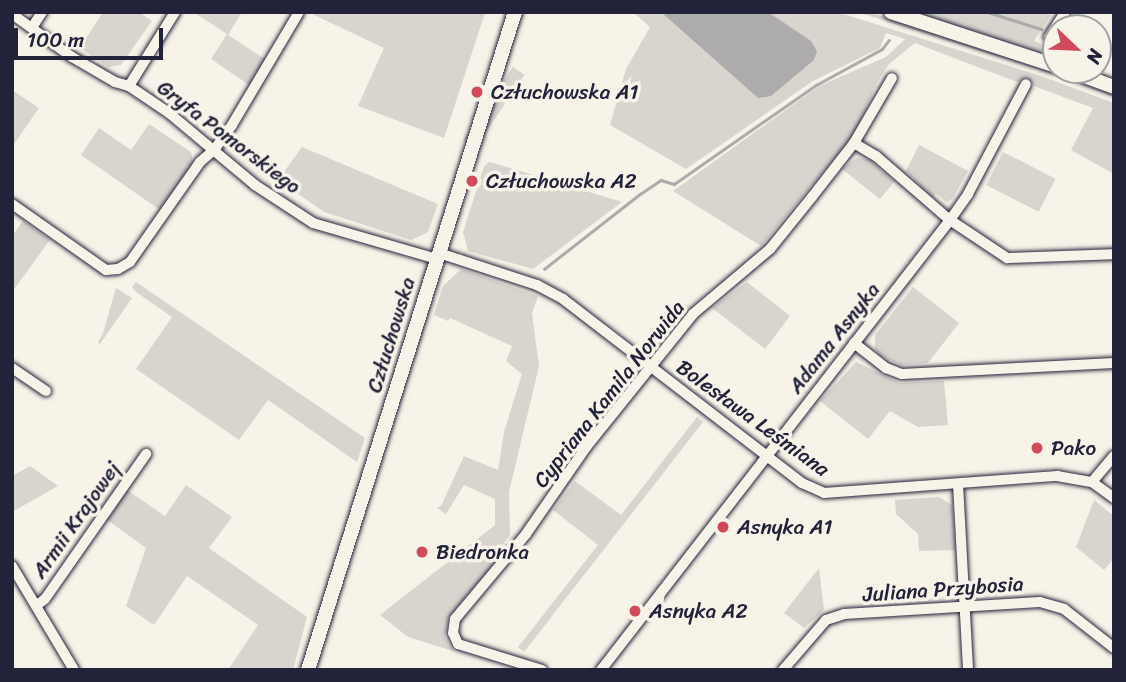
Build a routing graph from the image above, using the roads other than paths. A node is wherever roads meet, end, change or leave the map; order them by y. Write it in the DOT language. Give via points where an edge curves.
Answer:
graph roads {
  1 [pos="42,12"];
  2 [pos="175,12"];
  3 [pos="299,12"];
  4 [pos="515,12"];
  5 [pos="891,12"];
  6 [pos="12,14"];
  7 [pos="33,26"];
  8 [pos="1042,61"];
  9 [pos="892,78"];
  10 [pos="1026,84"];
  11 [pos="129,86"];
  12 [pos="855,143"];
  13 [pos="214,150"];
  14 [pos="12,204"];
  15 [pos="950,220"];
  16 [pos="1114,254"];
  17 [pos="438,256"];
  18 [pos="854,343"];
  19 [pos="1114,363"];
  20 [pos="651,366"];
  21 [pos="12,368"];
  22 [pos="46,391"];
  23 [pos="146,454"];
  24 [pos="766,456"];
  25 [pos="1114,456"];
  26 [pos="1093,482"];
  27 [pos="958,484"];
  28 [pos="1114,498"];
  29 [pos="12,566"];
  30 [pos="37,605"];
  31 [pos="965,607"];
  32 [pos="1114,648"];
  33 [pos="74,670"];
  34 [pos="308,670"];
  35 [pos="542,670"];
  36 [pos="601,670"];
  37 [pos="783,670"];
  38 [pos="968,670"];
  1 -- 7 [label="street"];
  2 -- 11 [label="street"];
  3 -- 13 [label="street"];
  4 -- 17 [label="main road, Człuchowska"];
  5 -- 8 [label="main road"];
  6 -- 7 [label="street, Gryfa Pomorskiego"];
  7 -- 11 [label="street, Gryfa Pomorskiego" via="72,57"];
  9 -- 12 [label="street, Cypriana Kamila Norwida"];
  10 -- 15 [label="street, Adama Asnyka"];
  11 -- 13 [label="street, Gryfa Pomorskiego"];
  12 -- 15 [label="street"];
  12 -- 20 [label="street, Cypriana Kamila Norwida" via="770,249 693,314"];
  13 -- 14 [label="street" via="200,162 131,262 118,269 106,270"];
  13 -- 17 [label="street, Gryfa Pomorskiego" via="255,185 313,223"];
  15 -- 16 [label="street" via="1007,258"];
  15 -- 18 [label="street, Adama Asnyka"];
  17 -- 20 [label="street, Bolesława Leśmiana" via="537,285 563,299"];
  17 -- 34 [label="main road, Człuchowska"];
  18 -- 19 [label="street" via="901,374"];
  18 -- 24 [label="street, Adama Asnyka"];
  20 -- 24 [label="street, Bolesława Leśmiana"];
  20 -- 35 [label="street, Cypriana Kamila Norwida" via="587,446 526,534 455,620 453,633 458,644"];
  21 -- 22 [label="street"];
  23 -- 30 [label="street, Armii Krajowej"];
  24 -- 27 [label="street, Bolesława Leśmiana" via="824,493"];
  24 -- 36 [label="street, Adama Asnyka"];
  25 -- 26 [label="street"];
  26 -- 27 [label="street, Bolesława Leśmiana" via="1057,476"];
  26 -- 28 [label="street, Bolesława Leśmiana"];
  27 -- 31 [label="street"];
  29 -- 30 [label="street, Armii Krajowej"];
  30 -- 33 [label="street, Armii Krajowej"];
  31 -- 32 [label="street, Juliana Przybosia" via="1056,604"];
  31 -- 37 [label="street, Juliana Przybosia" via="844,614 826,620"];
  31 -- 38 [label="street"];
}
